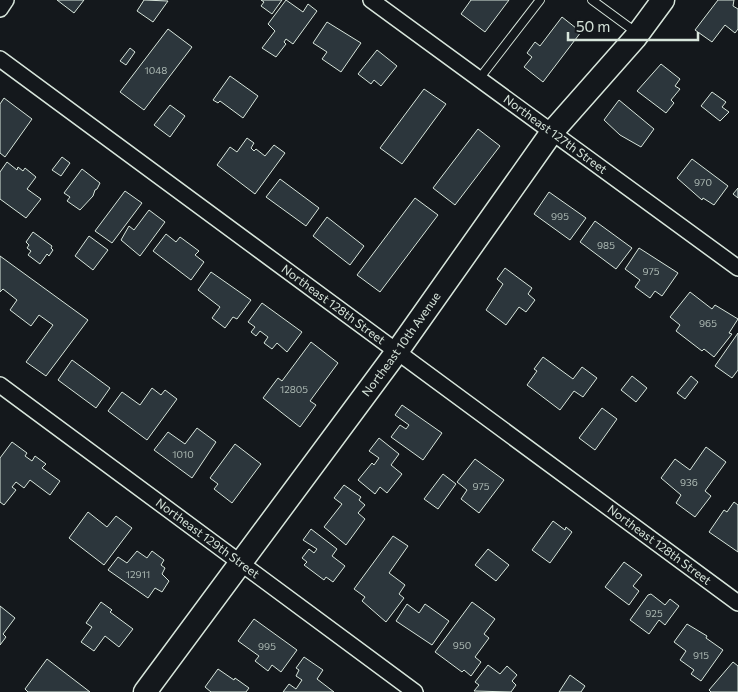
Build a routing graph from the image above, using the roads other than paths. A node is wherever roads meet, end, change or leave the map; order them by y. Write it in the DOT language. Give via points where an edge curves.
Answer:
graph roads {
  1 [pos="6,0"];
  2 [pos="371,0"];
  3 [pos="540,0"];
  4 [pos="592,0"];
  5 [pos="663,0"];
  6 [pos="0,9"];
  7 [pos="638,34"];
  8 [pos="0,59"];
  9 [pos="479,79"];
  10 [pos="552,132"];
  11 [pos="738,268"];
  12 [pos="396,353"];
  13 [pos="0,385"];
  14 [pos="240,563"];
  15 [pos="738,603"];
  16 [pos="145,692"];
  17 [pos="415,692"];
  1 -- 6 [label="street"];
  2 -- 9 [label="street, Northeast 127th Street"];
  3 -- 9 [label="lane"];
  4 -- 7 [label="lane"];
  5 -- 7 [label="street, Northeast 10th Avenue"];
  7 -- 10 [label="street, Northeast 10th Avenue"];
  8 -- 12 [label="street, Northeast 128th Street"];
  9 -- 10 [label="street, Northeast 127th Street"];
  10 -- 11 [label="street, Northeast 127th Street"];
  10 -- 12 [label="street, Northeast 10th Avenue"];
  12 -- 14 [label="street, Northeast 10th Avenue"];
  12 -- 15 [label="street, Northeast 128th Street"];
  13 -- 14 [label="street, Northeast 129th Street"];
  14 -- 16 [label="street, Northeast 10th Avenue"];
  14 -- 17 [label="street, Northeast 129th Street"];
}
